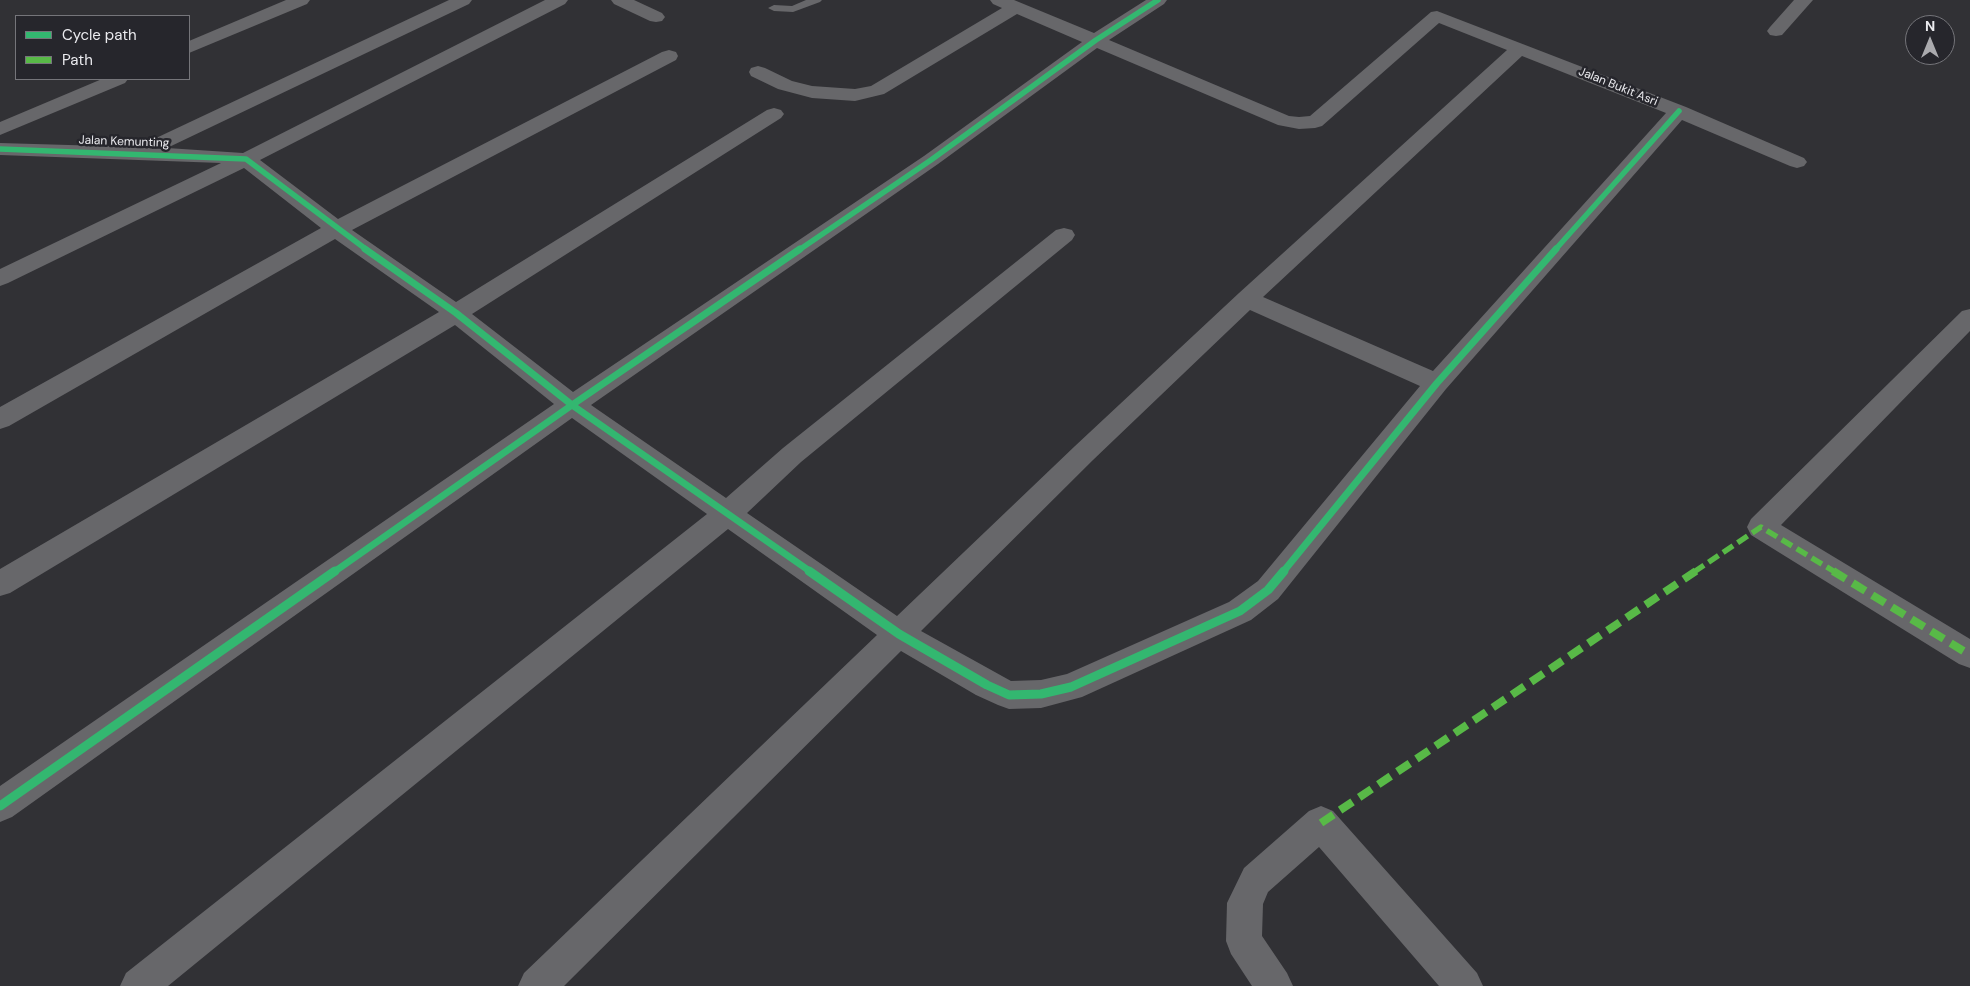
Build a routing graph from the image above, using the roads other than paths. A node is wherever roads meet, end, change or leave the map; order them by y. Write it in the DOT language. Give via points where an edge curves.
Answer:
graph roads {
  1 [pos="301,0"];
  2 [pos="463,0"];
  3 [pos="559,0"];
  4 [pos="620,0"];
  5 [pos="816,0"];
  6 [pos="1158,0"];
  7 [pos="1804,0"];
  8 [pos="1013,3"];
  9 [pos="774,8"];
  10 [pos="656,17"];
  11 [pos="1776,31"];
  12 [pos="1096,40"];
  13 [pos="190,48"];
  14 [pos="1520,48"];
  15 [pos="669,56"];
  16 [pos="758,72"];
  17 [pos="116,80"];
  18 [pos="1679,111"];
  19 [pos="774,114"];
  20 [pos="0,129"];
  21 [pos="0,149"];
  22 [pos="141,153"];
  23 [pos="246,159"];
  24 [pos="1797,162"];
  25 [pos="336,229"];
  26 [pos="1064,235"];
  27 [pos="0,278"];
  28 [pos="1247,299"];
  29 [pos="456,313"];
  30 [pos="1970,318"];
  31 [pos="1437,383"];
  32 [pos="572,405"];
  33 [pos="0,419"];
  34 [pos="727,514"];
  35 [pos="0,584"];
  36 [pos="899,634"];
  37 [pos="1970,655"];
  38 [pos="0,806"];
  39 [pos="139,986"];
  40 [pos="536,986"];
  41 [pos="1274,986"];
  42 [pos="1464,986"];
  1 -- 13 [label="street"];
  2 -- 22 [label="street"];
  3 -- 23 [label="street"];
  4 -- 10 [label="street"];
  5 -- 9 [label="lane" via="793,9"];
  6 -- 12 [label="street"];
  7 -- 11 [label="street"];
  8 -- 12 [label="street"];
  8 -- 16 [label="street" via="877,90 855,95 812,92"];
  12 -- 14 [label="street, Jalan Bukit Asri" via="1286,121 1307,123 1315,122 1437,16"];
  12 -- 32 [label="street" via="931,160"];
  14 -- 18 [label="street, Jalan Bukit Asri"];
  14 -- 28 [label="street"];
  15 -- 25 [label="street"];
  17 -- 20 [label="street"];
  18 -- 24 [label="street, Jalan Bukit Asri"];
  18 -- 31 [label="street"];
  19 -- 29 [label="street"];
  21 -- 22 [label="street, Jalan Kemunting"];
  22 -- 23 [label="street, Jalan Kemunting"];
  23 -- 25 [label="street"];
  23 -- 27 [label="street"];
  25 -- 29 [label="street"];
  25 -- 33 [label="street"];
  26 -- 34 [label="street" via="792,455"];
  28 -- 31 [label="street"];
  28 -- 36 [label="street"];
  29 -- 32 [label="street"];
  29 -- 35 [label="street"];
  30 -- 37 [label="street" via="1761,527"];
  31 -- 36 [label="street" via="1268,590 1240,611 1071,687 1041,694 1009,695"];
  32 -- 34 [label="street"];
  32 -- 38 [label="street"];
  34 -- 36 [label="street"];
  34 -- 39 [label="street"];
  36 -- 40 [label="street"];
  41 -- 42 [label="street" via="1244,941 1245,903 1256,880 1321,823"];
}
